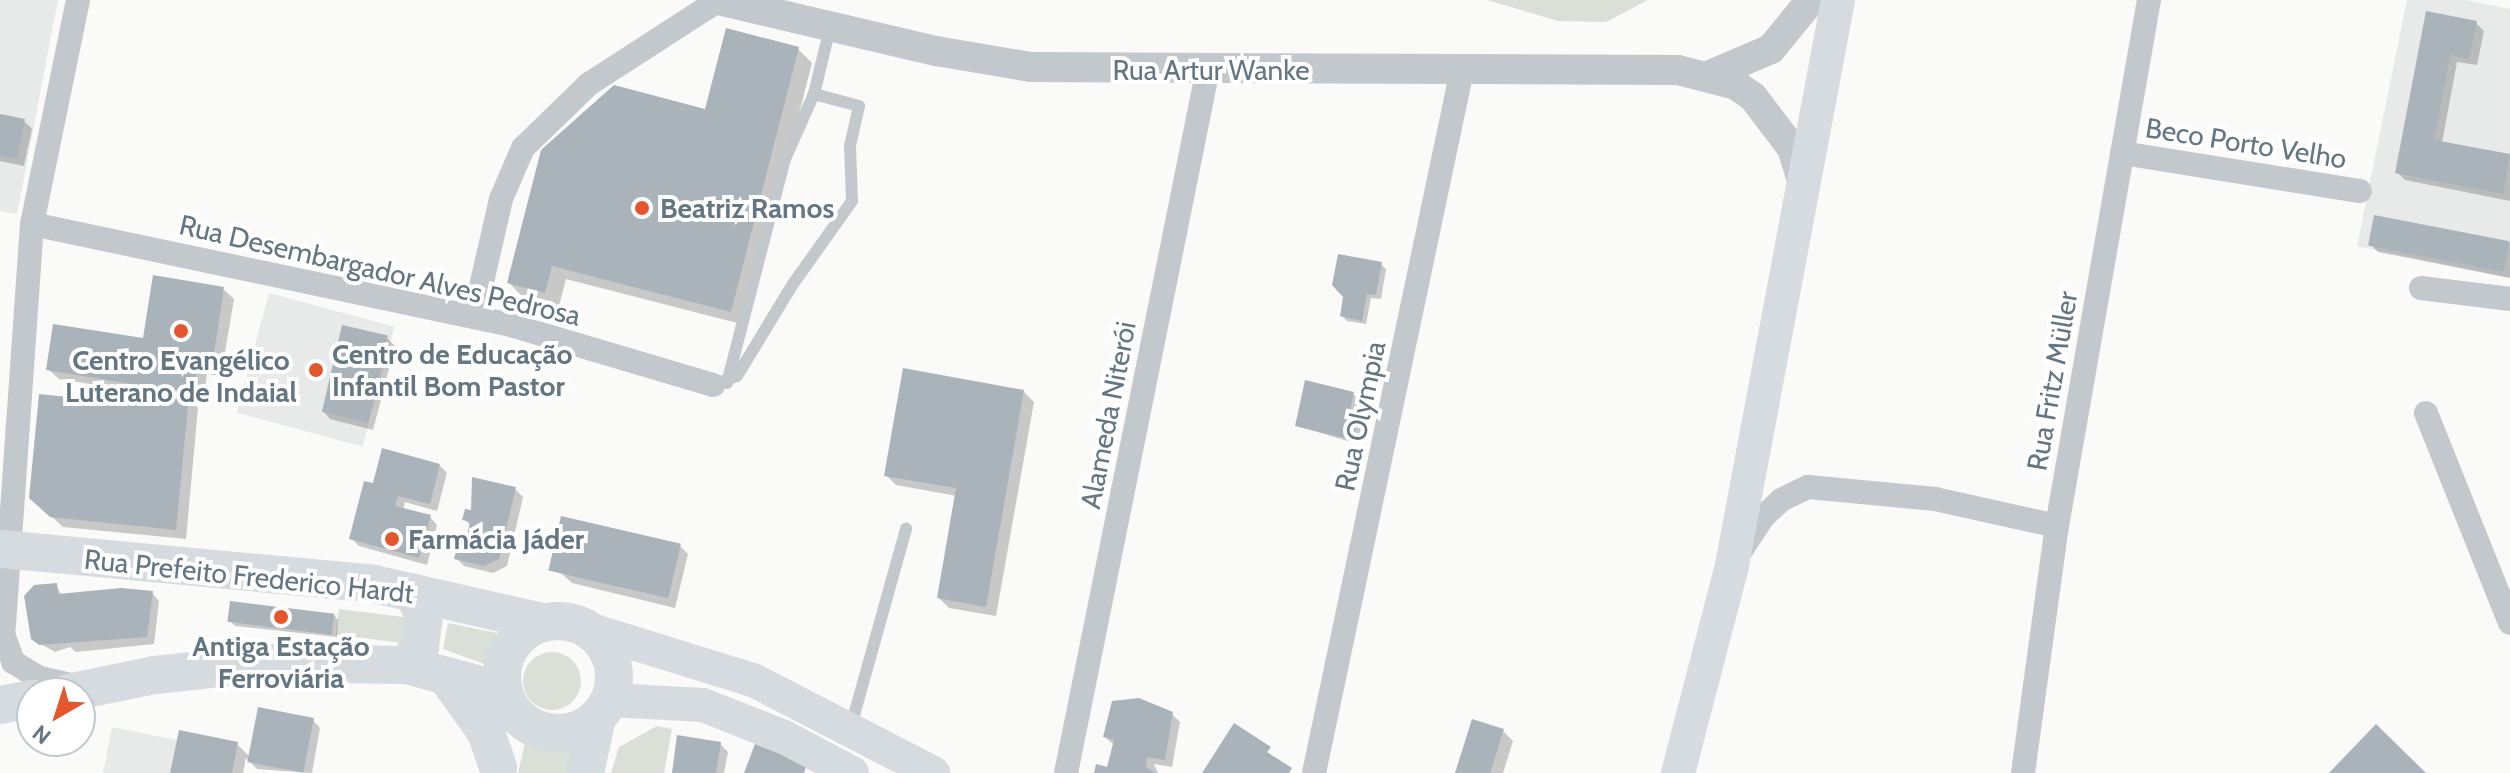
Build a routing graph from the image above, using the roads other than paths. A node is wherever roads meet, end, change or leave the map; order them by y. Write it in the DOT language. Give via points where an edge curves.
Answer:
graph roads {
  1 [pos="78,0"];
  2 [pos="719,0"];
  3 [pos="1811,0"];
  4 [pos="1838,0"];
  5 [pos="2149,0"];
  6 [pos="830,28"];
  7 [pos="1208,69"];
  8 [pos="1462,70"];
  9 [pos="1710,75"];
  10 [pos="814,94"];
  11 [pos="2122,153"];
  12 [pos="1804,190"];
  13 [pos="2360,191"];
  14 [pos="32,224"];
  15 [pos="2421,288"];
  16 [pos="2510,299"];
  17 [pos="474,317"];
  18 [pos="720,384"];
  19 [pos="2426,413"];
  20 [pos="2057,526"];
  21 [pos="906,529"];
  22 [pos="2,550"];
  23 [pos="1732,565"];
  24 [pos="413,592"];
  25 [pos="543,622"];
  26 [pos="2510,623"];
  27 [pos="588,629"];
  28 [pos="406,665"];
  29 [pos="446,676"];
  30 [pos="38,677"];
  31 [pos="96,687"];
  32 [pos="507,699"];
  33 [pos="604,709"];
  34 [pos="851,726"];
  35 [pos="497,770"];
  36 [pos="842,770"];
  37 [pos="585,773"];
  38 [pos="933,773"];
  39 [pos="1066,773"];
  40 [pos="1314,773"];
  41 [pos="1676,773"];
  42 [pos="2023,773"];
  1 -- 14 [label="street"];
  2 -- 6 [label="street, Rua Artur Wanke"];
  2 -- 17 [label="street" via="589,84 523,148 501,199"];
  3 -- 9 [label="street, Rua Artur Wanke" via="1771,49"];
  4 -- 12 [label="main road"];
  5 -- 11 [label="street, Rua Fritz Müller"];
  6 -- 7 [label="street, Rua Artur Wanke" via="1031,67"];
  6 -- 10 [label="lane"];
  7 -- 8 [label="street, Rua Artur Wanke"];
  7 -- 39 [label="street, Alameda Niterói"];
  8 -- 9 [label="street, Rua Artur Wanke" via="1596,67"];
  8 -- 40 [label="street, Rua Olympia"];
  9 -- 12 [label="street, Rua Artur Wanke" via="1736,85 1776,121 1792,148"];
  10 -- 18 [label="lane" via="785,159"];
  10 -- 18 [label="lane" via="859,106 850,146 852,201 737,376"];
  11 -- 13 [label="street, Beco Porto Velho"];
  11 -- 20 [label="street, Rua Fritz Müller"];
  12 -- 23 [label="main road"];
  14 -- 17 [label="street, Rua Desembargador Alves Pedrosa"];
  14 -- 22 [label="street"];
  15 -- 16 [label="street"];
  17 -- 18 [label="street, Rua Desembargador Alves Pedrosa"];
  19 -- 26 [label="street"];
  20 -- 23 [label="street" via="1935,499 1808,487 1781,500 1763,517"];
  20 -- 42 [label="street, Rua Fritz Müller"];
  21 -- 34 [label="lane"];
  22 -- 24 [label="main road, Rua Prefeito Frederico Hardt"];
  22 -- 30 [label="street" via="3,634 13,662"];
  23 -- 41 [label="main road"];
  24 -- 25 [label="main road, Rua Prefeito Frederico Hardt"];
  24 -- 28 [label="main road" via="424,616 420,647"];
  25 -- 27 [label="main road" via="566,620"];
  25 -- 32 [label="main road" via="520,635 505,656"];
  27 -- 33 [label="main road" via="613,660"];
  27 -- 34 [label="main road" via="704,662"];
  28 -- 29 [label="main road"];
  28 -- 31 [label="main road" via="268,663"];
  29 -- 32 [label="main road"];
  29 -- 35 [label="main road" via="486,732"];
  32 -- 33 [label="main road" via="528,725 551,733 576,731"];
  32 -- 35 [label="main road"];
  33 -- 36 [label="main road" via="703,705"];
  33 -- 37 [label="main road"];
  34 -- 36 [label="main road"];
  34 -- 38 [label="main road"];
}
